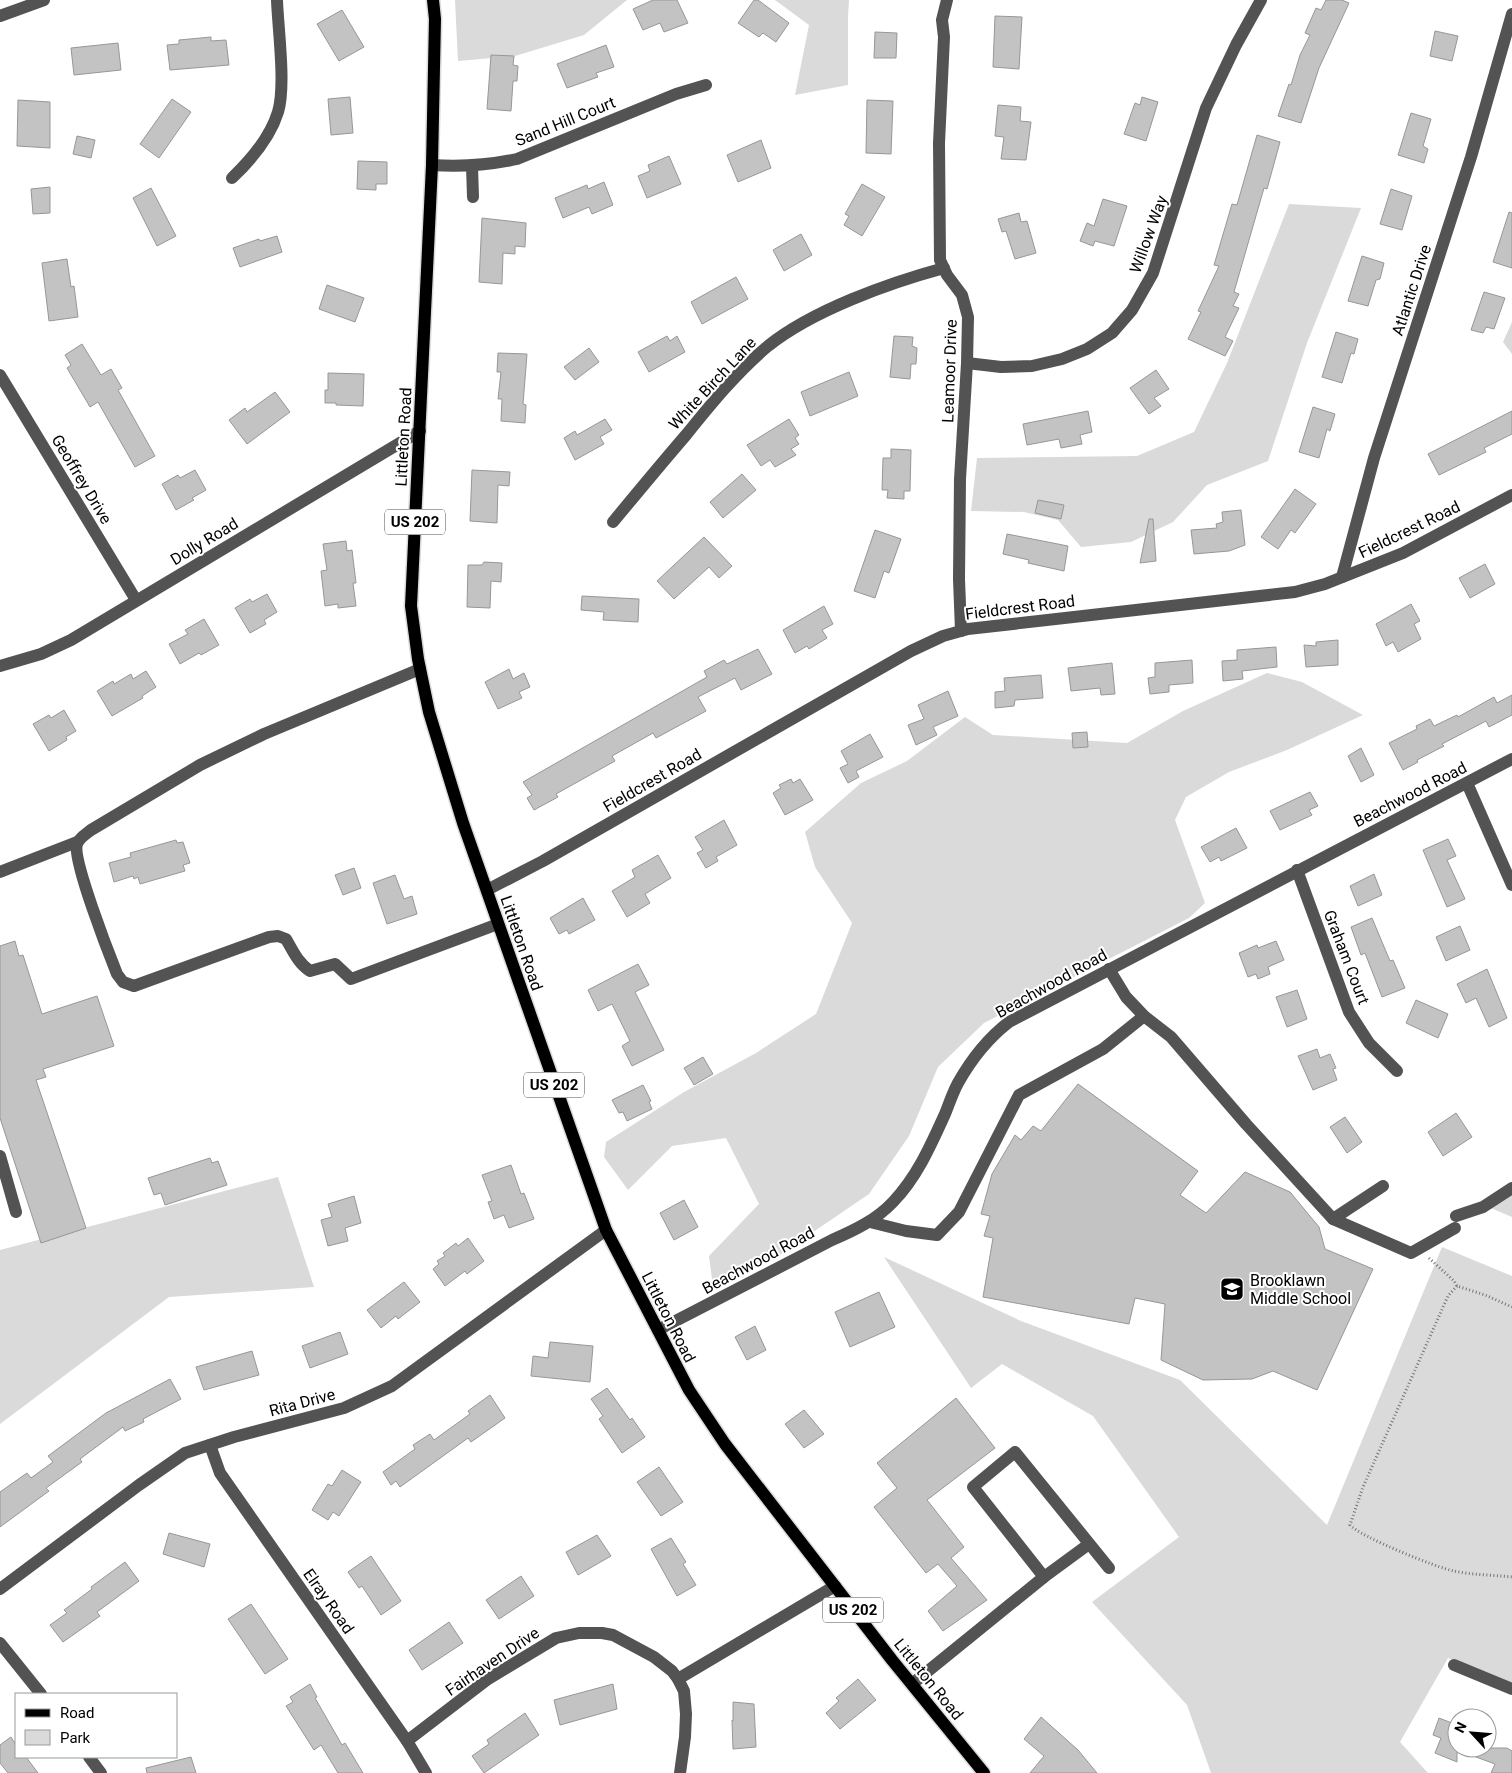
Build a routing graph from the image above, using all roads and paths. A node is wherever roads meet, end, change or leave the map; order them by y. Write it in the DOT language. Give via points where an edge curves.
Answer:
graph roads {
  1 [pos="44,0"];
  2 [pos="277,0"];
  3 [pos="433,0"];
  4 [pos="947,0"];
  5 [pos="1261,0"];
  6 [pos="1512,14"];
  7 [pos="0,16"];
  8 [pos="706,85"];
  9 [pos="432,165"];
  10 [pos="472,166"];
  11 [pos="232,178"];
  12 [pos="473,197"];
  13 [pos="944,268"];
  14 [pos="968,363"];
  15 [pos="0,375"];
  16 [pos="420,431"];
  17 [pos="1512,495"];
  18 [pos="613,522"];
  19 [pos="1342,578"];
  20 [pos="136,600"];
  21 [pos="961,631"];
  22 [pos="0,666"];
  23 [pos="420,668"];
  24 [pos="1512,759"];
  25 [pos="1467,784"];
  26 [pos="77,842"];
  27 [pos="1297,870"];
  28 [pos="0,872"];
  29 [pos="1511,878"];
  30 [pos="487,890"];
  31 [pos="498,924"];
  32 [pos="1109,969"];
  33 [pos="1144,1016"];
  34 [pos="1397,1071"];
  35 [pos="0,1156"];
  36 [pos="1383,1186"];
  37 [pos="1512,1188"];
  38 [pos="16,1212"];
  39 [pos="1333,1219"];
  40 [pos="870,1222"];
  41 [pos="606,1230"];
  42 [pos="1422,1248"];
  43 [pos="1457,1286"];
  44 [pos="1512,1308"];
  45 [pos="658,1330"];
  46 [pos="210,1445"];
  47 [pos="1089,1544"];
  48 [pos="1109,1568"];
  49 [pos="1044,1577"];
  50 [pos="1512,1577"];
  51 [pos="835,1586"];
  52 [pos="0,1589"];
  53 [pos="0,1643"];
  54 [pos="1454,1665"];
  55 [pos="678,1679"];
  56 [pos="912,1684"];
  57 [pos="1512,1689"];
  58 [pos="40,1693"];
  59 [pos="407,1741"];
  60 [pos="91,1758"];
  61 [pos="101,1773"];
  62 [pos="426,1773"];
  63 [pos="680,1773"];
  64 [pos="984,1773"];
  1 -- 7 [label="street"];
  2 -- 11 [label="street" via="282,84 278,111 250,161"];
  3 -- 9 [label="main road, Littleton Road / US 202"];
  4 -- 13 [label="street, Leamoor Drive" via="942,20 939,143 940,260"];
  5 -- 14 [label="street, Willow Way" via="1206,108 1154,273 1132,310 1112,333 1087,349 1062,359 1032,366"];
  6 -- 19 [label="street, Atlantic Drive" via="1471,156 1374,458"];
  8 -- 10 [label="street, Sand Hill Court" via="676,94 517,159"];
  9 -- 10 [label="street, Sand Hill Court"];
  9 -- 16 [label="main road, Littleton Road / US 202"];
  10 -- 12 [label="street"];
  13 -- 14 [label="street, Leamoor Drive" via="962,295 968,317"];
  13 -- 18 [label="street, White Birch Lane" via="899,280 835,308 769,345 713,401"];
  14 -- 21 [label="street, Leamoor Drive" via="960,479"];
  15 -- 20 [label="street, Geoffrey Drive"];
  16 -- 20 [label="street, Dolly Road"];
  16 -- 23 [label="main road, Littleton Road / US 202" via="411,606"];
  17 -- 19 [label="street, Fieldcrest Road" via="1403,553"];
  19 -- 21 [label="street, Fieldcrest Road" via="1295,592"];
  20 -- 22 [label="street, Dolly Road" via="71,640 41,654"];
  21 -- 30 [label="street, Fieldcrest Road" via="911,651"];
  23 -- 26 [label="street" via="264,734 200,765 91,830"];
  23 -- 30 [label="main road, Littleton Road / US 202" via="429,712"];
  24 -- 25 [label="street, Beachwood Road"];
  25 -- 27 [label="street, Beachwood Road"];
  25 -- 29 [label="street"];
  26 -- 28 [label="street"];
  26 -- 31 [label="street" via="81,871 117,974 134,986 241,946 278,936 286,939 300,962 310,971 335,964 352,979"];
  27 -- 32 [label="street, Beachwood Road"];
  27 -- 34 [label="street, Graham Court" via="1349,1012 1369,1043"];
  30 -- 31 [label="main road, Littleton Road / US 202"];
  31 -- 41 [label="main road, Littleton Road / US 202"];
  32 -- 33 [label="street" via="1126,997"];
  32 -- 40 [label="street, Beachwood Road" via="1009,1022 991,1036 958,1083 910,1182"];
  33 -- 39 [label="street" via="1171,1037"];
  33 -- 40 [label="street" via="1103,1049 1019,1095 958,1212 937,1236"];
  35 -- 38 [label="street"];
  36 -- 39 [label="street"];
  37 -- 42 [label="street" via="1456,1222"];
  39 -- 42 [label="street" via="1412,1254"];
  40 -- 45 [label="street, Beachwood Road"];
  41 -- 45 [label="main road, Littleton Road / US 202"];
  41 -- 46 [label="street, Rita Drive" via="392,1386 344,1408"];
  42 -- 43 [label="path"];
  43 -- 44 [label="path"];
  43 -- 50 [label="path" via="1448,1296 1363,1487 1350,1525 1363,1534 1453,1571"];
  45 -- 51 [label="main road, Littleton Road / US 202" via="688,1390 725,1444"];
  46 -- 52 [label="street, Rita Drive" via="185,1453 147,1479"];
  46 -- 59 [label="street, Elray Road" via="220,1473"];
  47 -- 48 [label="street"];
  47 -- 49 [label="street"];
  47 -- 49 [label="street" via="1015,1452 973,1487"];
  49 -- 56 [label="street"];
  51 -- 55 [label="street"];
  51 -- 56 [label="main road, Littleton Road / US 202"];
  53 -- 58 [label="street"];
  54 -- 57 [label="street"];
  55 -- 59 [label="street, Fairhaven Drive" via="654,1657 613,1635 578,1633 556,1638 488,1679"];
  55 -- 63 [label="street" via="684,1691 686,1714"];
  56 -- 64 [label="main road, Littleton Road / US 202"];
  59 -- 62 [label="street, Elray Road"];
  60 -- 61 [label="street"];
}
